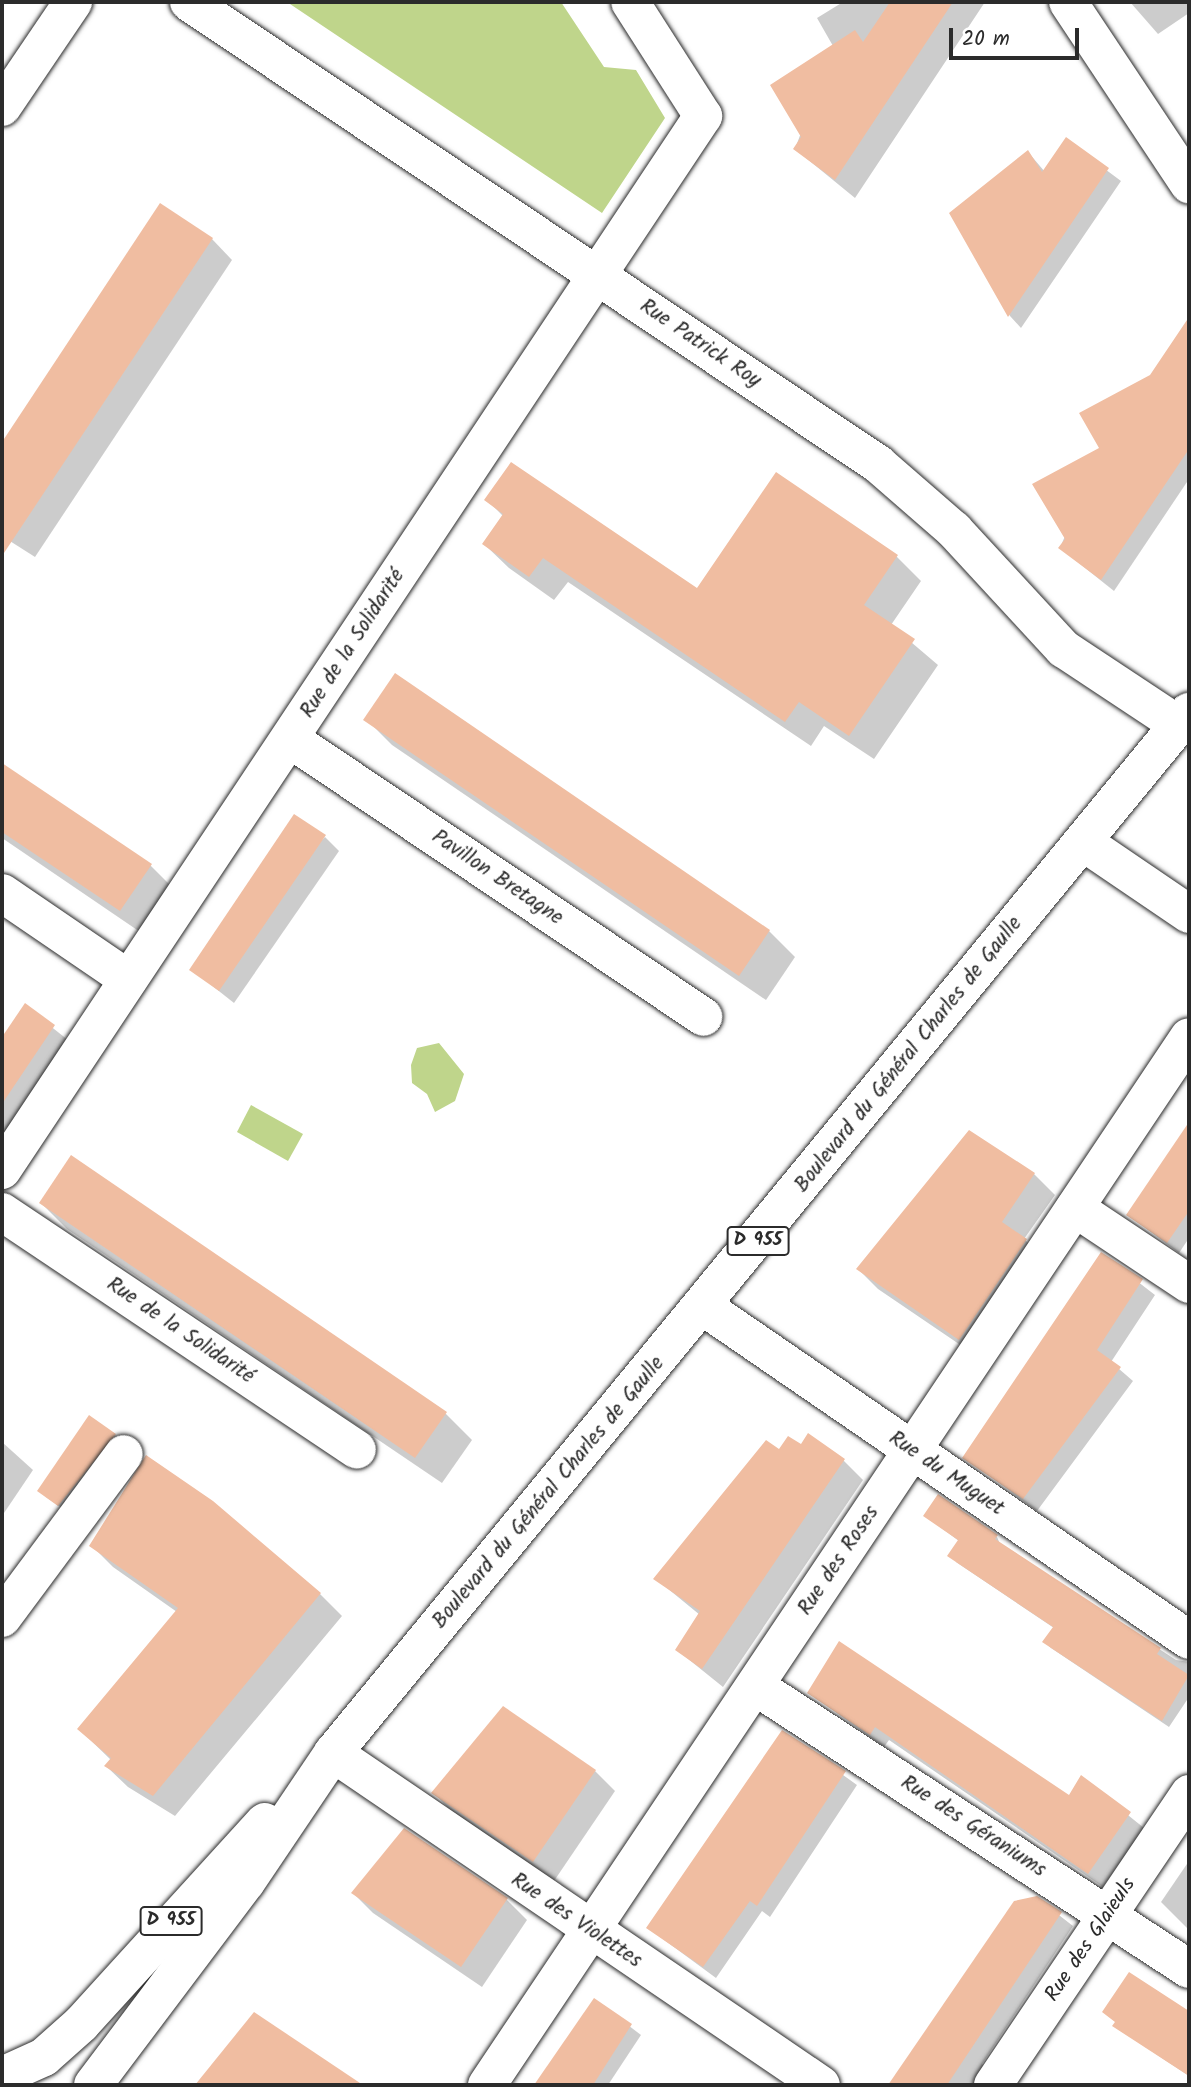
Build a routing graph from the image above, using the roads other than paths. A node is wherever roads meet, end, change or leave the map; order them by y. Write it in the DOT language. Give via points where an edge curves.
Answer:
graph roads {
  1 [pos="73,2"];
  2 [pos="189,2"];
  3 [pos="630,2"];
  4 [pos="1068,2"];
  5 [pos="2,107"];
  6 [pos="1189,184"];
  7 [pos="598,276"];
  8 [pos="1184,719"];
  9 [pos="290,739"];
  10 [pos="1083,842"];
  11 [pos="2,893"];
  12 [pos="1189,914"];
  13 [pos="128,979"];
  14 [pos="704,1017"];
  15 [pos="1189,1037"];
  16 [pos="2,1170"];
  17 [pos="1075,1208"];
  18 [pos="2,1212"];
  19 [pos="1189,1284"];
  20 [pos="704,1307"];
  21 [pos="358,1450"];
  22 [pos="912,1451"];
  23 [pos="124,1454"];
  24 [pos="2,1618"];
  25 [pos="1189,1640"];
  26 [pos="755,1686"];
  27 [pos="333,1753"];
  28 [pos="1189,1794"];
  29 [pos="1109,1914"];
  30 [pos="590,1931"];
  31 [pos="1189,1969"];
  32 [pos="2,2076"];
  33 [pos="93,2085"];
  34 [pos="487,2085"];
  35 [pos="821,2085"];
  36 [pos="993,2085"];
  1 -- 5 [label="street"];
  2 -- 7 [label="street, Rue Patrick Roy"];
  3 -- 7 [label="street, Rue de la Solidarité" via="703,116"];
  4 -- 6 [label="street"];
  7 -- 8 [label="street, Rue Patrick Roy" via="898,480 954,530 1064,649"];
  7 -- 9 [label="street, Rue de la Solidarité"];
  8 -- 10 [label="street, Boulevard du Général Charles de Gaulle / D 955"];
  9 -- 13 [label="street, Rue de la Solidarité"];
  9 -- 14 [label="street, Pavillon Bretagne"];
  10 -- 12 [label="street"];
  10 -- 20 [label="street, Boulevard du Général Charles de Gaulle / D 955"];
  11 -- 13 [label="street"];
  13 -- 16 [label="street, Rue de la Solidarité"];
  15 -- 17 [label="street, Rue des Roses"];
  17 -- 19 [label="street"];
  17 -- 22 [label="street, Rue des Roses"];
  18 -- 21 [label="street, Rue de la Solidarité"];
  20 -- 22 [label="street, Rue du Muguet"];
  20 -- 27 [label="street, Boulevard du Général Charles de Gaulle / D 955"];
  22 -- 25 [label="street, Rue du Muguet"];
  22 -- 26 [label="street, Rue des Roses"];
  23 -- 24 [label="street"];
  26 -- 29 [label="street, Rue des Géraniums"];
  26 -- 30 [label="street, Rue des Roses"];
  27 -- 30 [label="street, Rue des Violettes"];
  27 -- 32 [label="street, Boulevard du Général Charles de Gaulle / D 955" via="190,1899 81,2024 44,2057"];
  27 -- 33 [label="street, Boulevard du Général Charles de Gaulle / D 955" via="246,1882"];
  28 -- 29 [label="street, Rue des Glaieuls"];
  29 -- 31 [label="street, Rue des Géraniums"];
  29 -- 36 [label="street, Rue des Glaieuls"];
  30 -- 34 [label="street, Rue des Roses"];
  30 -- 35 [label="street, Rue des Violettes"];
}
